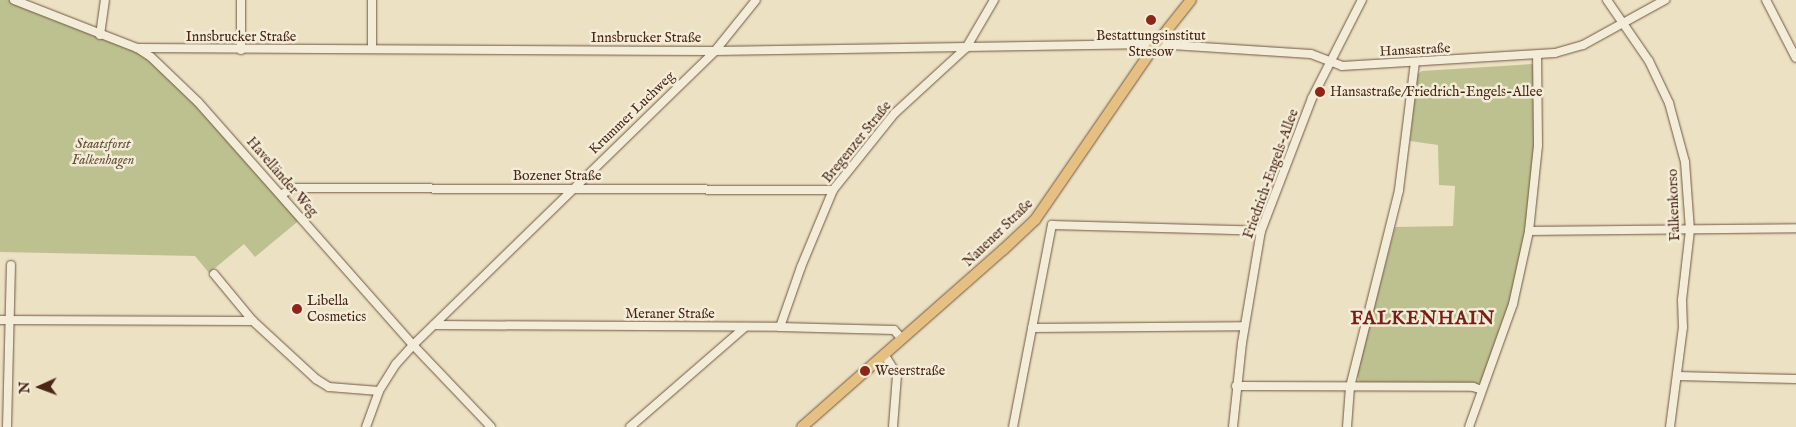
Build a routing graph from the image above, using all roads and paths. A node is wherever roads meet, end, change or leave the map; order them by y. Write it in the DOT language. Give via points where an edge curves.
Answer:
graph roads {
  1 [pos="14,0"];
  2 [pos="105,0"];
  3 [pos="241,0"];
  4 [pos="372,0"];
  5 [pos="756,0"];
  6 [pos="994,0"];
  7 [pos="1191,0"];
  8 [pos="1362,0"];
  9 [pos="1607,0"];
  10 [pos="1665,0"];
  11 [pos="1766,0"];
  12 [pos="1624,23"];
  13 [pos="100,35"];
  14 [pos="1156,44"];
  15 [pos="137,48"];
  16 [pos="966,48"];
  17 [pos="372,49"];
  18 [pos="241,50"];
  19 [pos="715,51"];
  20 [pos="1537,56"];
  21 [pos="1796,58"];
  22 [pos="1330,60"];
  23 [pos="1416,62"];
  24 [pos="572,188"];
  25 [pos="833,190"];
  26 [pos="282,194"];
  27 [pos="1796,228"];
  28 [pos="1690,230"];
  29 [pos="1261,231"];
  30 [pos="1529,231"];
  31 [pos="11,265"];
  32 [pos="214,274"];
  33 [pos="0,320"];
  34 [pos="9,320"];
  35 [pos="253,321"];
  36 [pos="434,325"];
  37 [pos="780,326"];
  38 [pos="1244,326"];
  39 [pos="745,327"];
  40 [pos="1032,328"];
  41 [pos="902,339"];
  42 [pos="413,344"];
  43 [pos="884,354"];
  44 [pos="1678,376"];
  45 [pos="1796,379"];
  46 [pos="1236,386"];
  47 [pos="1350,387"];
  48 [pos="1482,390"];
  49 [pos="379,391"];
  50 [pos="7,427"];
  51 [pos="366,427"];
  52 [pos="491,427"];
  53 [pos="630,427"];
  54 [pos="802,427"];
  55 [pos="893,427"];
  56 [pos="1013,427"];
  57 [pos="1233,427"];
  58 [pos="1347,427"];
  59 [pos="1469,427"];
  60 [pos="1670,427"];
  1 -- 13 [label="street, Havelländer Weg"];
  2 -- 13 [label="street"];
  3 -- 18 [label="street"];
  4 -- 17 [label="street"];
  5 -- 19 [label="street, Krummer Luchweg"];
  6 -- 16 [label="street, Bregenzer Straße"];
  7 -- 14 [label="main road, Nauener Straße"];
  8 -- 22 [label="street, Friedrich-Engels-Allee"];
  9 -- 12 [label="street, Falkenkorso"];
  10 -- 12 [label="street, Hansastraße"];
  11 -- 21 [label="street"];
  12 -- 20 [label="street, Hansastraße" via="1583,45"];
  12 -- 28 [label="street, Falkenkorso" via="1649,61 1677,127 1688,187"];
  13 -- 15 [label="street, Havelländer Weg"];
  14 -- 16 [label="street, Innsbrucker Straße"];
  14 -- 22 [label="street, Hansastraße" via="1311,54"];
  14 -- 41 [label="main road, Nauener Straße" via="1035,220"];
  15 -- 18 [label="street, Innsbrucker Straße"];
  15 -- 26 [label="street, Havelländer Weg" via="151,57 198,102"];
  16 -- 19 [label="street, Innsbrucker Straße"];
  16 -- 25 [label="street, Bregenzer Straße" via="895,113"];
  17 -- 18 [label="street, Innsbrucker Straße"];
  17 -- 19 [label="street, Innsbrucker Straße"];
  19 -- 24 [label="street, Krummer Luchweg"];
  20 -- 23 [label="street, Hansastraße"];
  20 -- 30 [label="street" via="1538,145"];
  22 -- 23 [label="street, Hansastraße" via="1342,66"];
  22 -- 29 [label="street, Friedrich-Engels-Allee"];
  23 -- 47 [label="street" via="1399,190"];
  24 -- 25 [label="street, Bozener Straße"];
  24 -- 26 [label="street, Bozener Straße" via="294,188"];
  24 -- 36 [label="street, Krummer Luchweg"];
  25 -- 37 [label="street, Bregenzer Straße"];
  26 -- 42 [label="street, Havelländer Weg"];
  27 -- 28 [label="street"];
  28 -- 30 [label="street"];
  28 -- 44 [label="street, Falkenkorso"];
  29 -- 38 [label="street, Friedrich-Engels-Allee"];
  29 -- 40 [label="street" via="1052,225"];
  30 -- 48 [label="street" via="1513,304"];
  31 -- 34 [label="street"];
  32 -- 35 [label="street"];
  33 -- 34 [label="street"];
  34 -- 35 [label="street"];
  34 -- 50 [label="street"];
  35 -- 49 [label="street" via="329,387"];
  36 -- 39 [label="street, Meraner Straße"];
  36 -- 42 [label="street, Krummer Luchweg"];
  37 -- 39 [label="street, Meraner Straße"];
  37 -- 41 [label="street, Meraner Straße" via="894,330"];
  38 -- 40 [label="street"];
  38 -- 46 [label="street, Friedrich-Engels-Allee"];
  39 -- 53 [label="street"];
  40 -- 56 [label="street"];
  41 -- 43 [label="main road, Nauener Straße"];
  42 -- 49 [label="street, Krummer Luchweg"];
  42 -- 52 [label="street, Havelländer Weg"];
  43 -- 54 [label="main road, Nauener Straße"];
  43 -- 55 [label="street" via="897,375"];
  44 -- 45 [label="street"];
  44 -- 60 [label="street, Falkenkorso"];
  46 -- 47 [label="street"];
  46 -- 57 [label="street, Friedrich-Engels-Allee"];
  47 -- 48 [label="street" via="1473,387"];
  47 -- 58 [label="street"];
  48 -- 59 [label="street"];
  49 -- 51 [label="street, Krummer Luchweg"];
}
